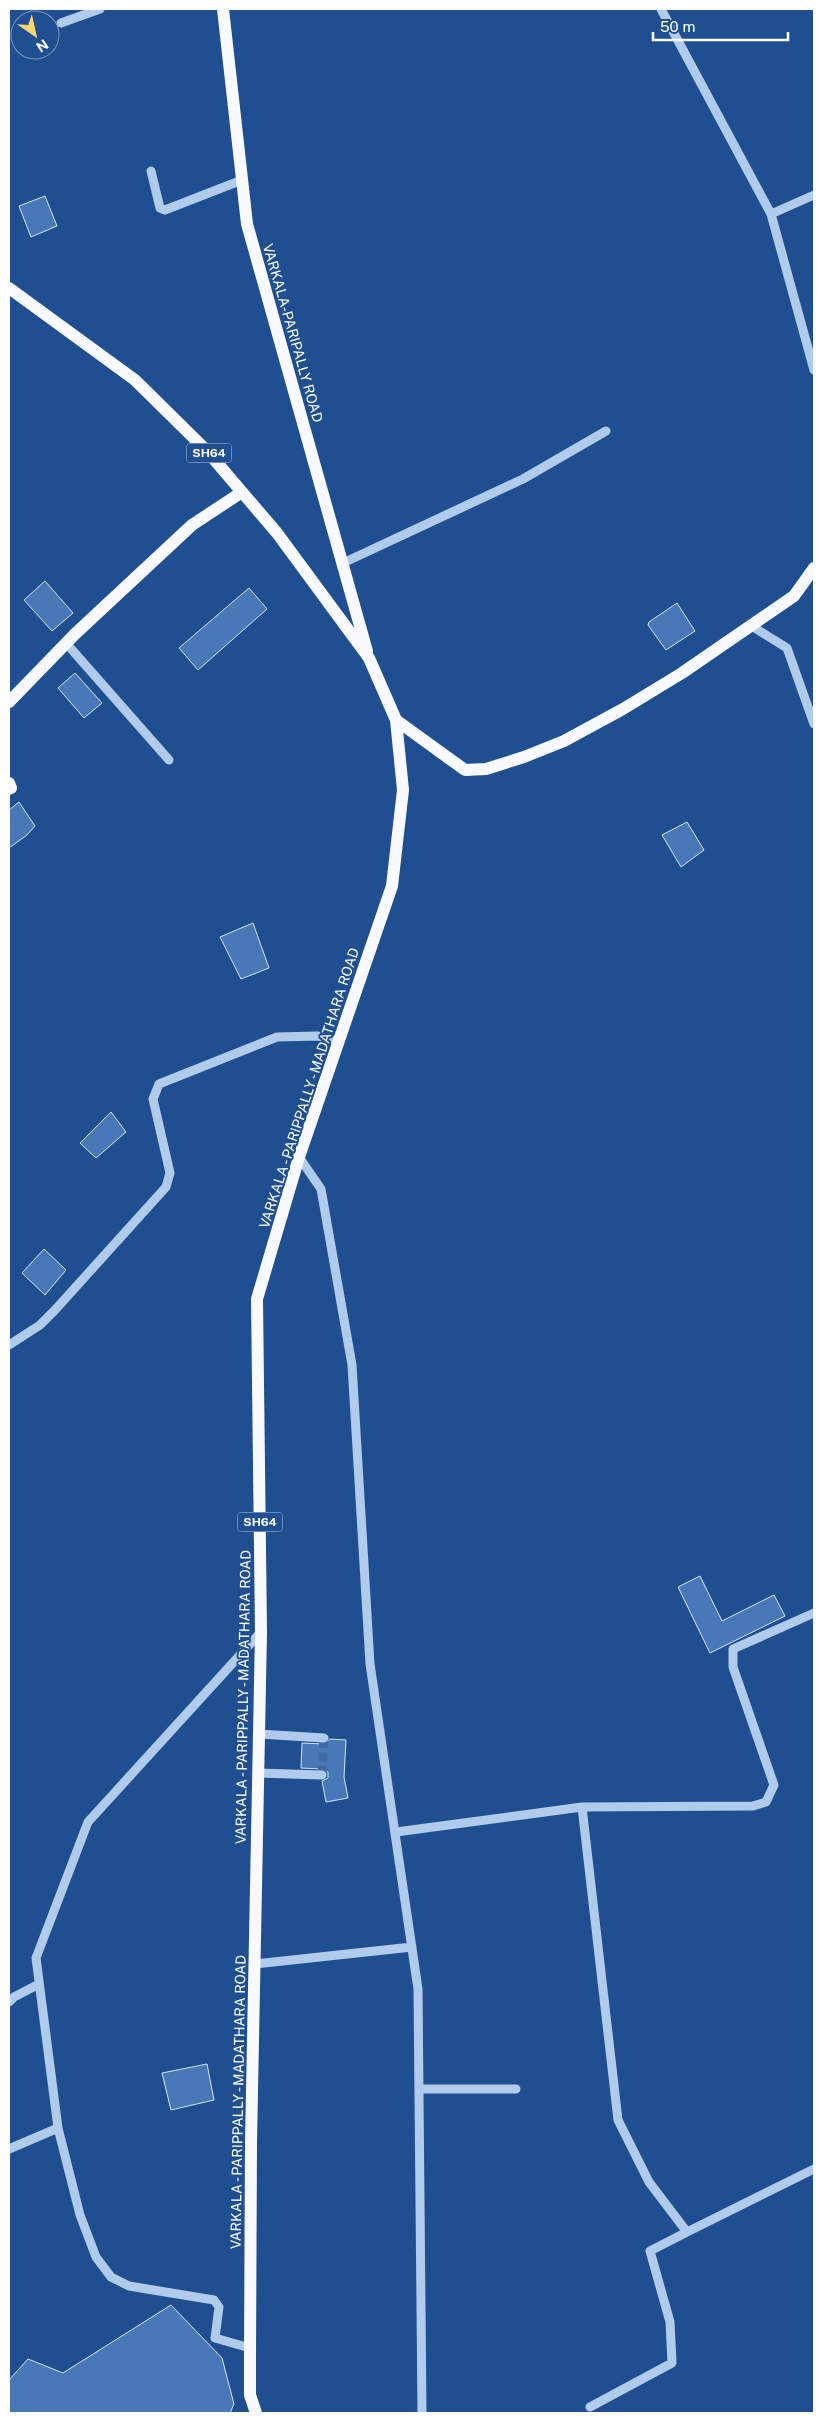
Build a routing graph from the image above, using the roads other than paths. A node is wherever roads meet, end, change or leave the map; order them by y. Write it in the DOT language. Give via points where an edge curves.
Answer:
graph roads {
  1 [pos="100,9"];
  2 [pos="223,9"];
  3 [pos="661,9"];
  4 [pos="62,23"];
  5 [pos="151,170"];
  6 [pos="242,180"];
  7 [pos="814,195"];
  8 [pos="771,214"];
  9 [pos="9,288"];
  10 [pos="814,370"];
  11 [pos="606,431"];
  12 [pos="242,492"];
  13 [pos="343,563"];
  14 [pos="814,568"];
  15 [pos="750,625"];
  16 [pos="66,643"];
  17 [pos="370,658"];
  18 [pos="9,702"];
  19 [pos="396,720"];
  20 [pos="814,724"];
  21 [pos="169,760"];
  22 [pos="9,783"];
  23 [pos="9,789"];
  24 [pos="338,1042"];
  25 [pos="299,1157"];
  26 [pos="9,1345"];
  27 [pos="814,1613"];
  28 [pos="261,1632"];
  29 [pos="259,1734"];
  30 [pos="324,1738"];
  31 [pos="258,1773"];
  32 [pos="322,1775"];
  33 [pos="582,1807"];
  34 [pos="396,1832"];
  35 [pos="412,1947"];
  36 [pos="255,1964"];
  37 [pos="39,1984"];
  38 [pos="9,2002"];
  39 [pos="420,2089"];
  40 [pos="516,2089"];
  41 [pos="58,2128"];
  42 [pos="9,2149"];
  43 [pos="814,2169"];
  44 [pos="687,2232"];
  45 [pos="250,2348"];
  46 [pos="590,2407"];
  47 [pos="256,2413"];
  48 [pos="422,2413"];
  1 -- 4 [label="street"];
  2 -- 6 [label="main road, VARKALA-PARIPALLY ROAD"];
  3 -- 8 [label="street"];
  5 -- 6 [label="street" via="160,208 165,210"];
  6 -- 13 [label="main road, VARKALA-PARIPALLY ROAD" via="247,224"];
  7 -- 8 [label="street"];
  8 -- 10 [label="street"];
  9 -- 12 [label="main road, VARKALA - PARIPPALLY - MADATHARA ROAD / SH64" via="135,380 207,451"];
  11 -- 13 [label="street" via="523,479"];
  12 -- 16 [label="main road" via="192,525"];
  12 -- 17 [label="main road, VARKALA - PARIPPALLY - MADATHARA ROAD / SH64" via="277,533"];
  13 -- 17 [label="main road, VARKALA-PARIPALLY ROAD"];
  14 -- 15 [label="main road" via="794,596"];
  15 -- 19 [label="main road" via="682,673 623,709 564,741 486,769 465,770"];
  15 -- 20 [label="street" via="787,648"];
  16 -- 18 [label="main road"];
  16 -- 21 [label="street"];
  17 -- 19 [label="main road, VARKALA - PARIPPALLY - MADATHARA ROAD / SH64"];
  19 -- 24 [label="main road, VARKALA - PARIPPALLY - MADATHARA ROAD / SH64" via="403,790 392,886"];
  22 -- 23 [label="main road" via="12,788"];
  24 -- 25 [label="main road, VARKALA - PARIPPALLY - MADATHARA ROAD / SH64"];
  24 -- 26 [label="street" via="318,1036 277,1037 159,1084 153,1099 170,1173 166,1187 55,1310 40,1325"];
  25 -- 28 [label="main road, VARKALA - PARIPPALLY - MADATHARA ROAD / SH64" via="257,1299"];
  25 -- 34 [label="street" via="321,1189 352,1365 370,1664"];
  27 -- 33 [label="street" via="733,1649 734,1667 774,1786 766,1802 753,1806"];
  28 -- 29 [label="main road, VARKALA - PARIPPALLY - MADATHARA ROAD / SH64"];
  28 -- 37 [label="street" via="88,1822 36,1958"];
  29 -- 30 [label="street"];
  29 -- 31 [label="main road, VARKALA - PARIPPALLY - MADATHARA ROAD / SH64"];
  31 -- 32 [label="street"];
  31 -- 36 [label="main road, VARKALA - PARIPPALLY - MADATHARA ROAD / SH64"];
  33 -- 34 [label="street"];
  33 -- 44 [label="street" via="618,2120 649,2182"];
  34 -- 35 [label="street"];
  35 -- 36 [label="street"];
  35 -- 39 [label="street" via="418,1989"];
  36 -- 45 [label="main road, VARKALA - PARIPPALLY - MADATHARA ROAD / SH64"];
  37 -- 38 [label="street"];
  37 -- 41 [label="street"];
  39 -- 40 [label="street"];
  39 -- 48 [label="street"];
  41 -- 42 [label="street"];
  41 -- 45 [label="street" via="80,2215 96,2257 111,2277 129,2286 214,2300 219,2308 215,2338"];
  43 -- 44 [label="street"];
  44 -- 46 [label="street" via="650,2251 670,2322 672,2363"];
  45 -- 47 [label="main road, VARKALA - PARIPPALLY - MADATHARA ROAD / SH64" via="250,2395"];
}
